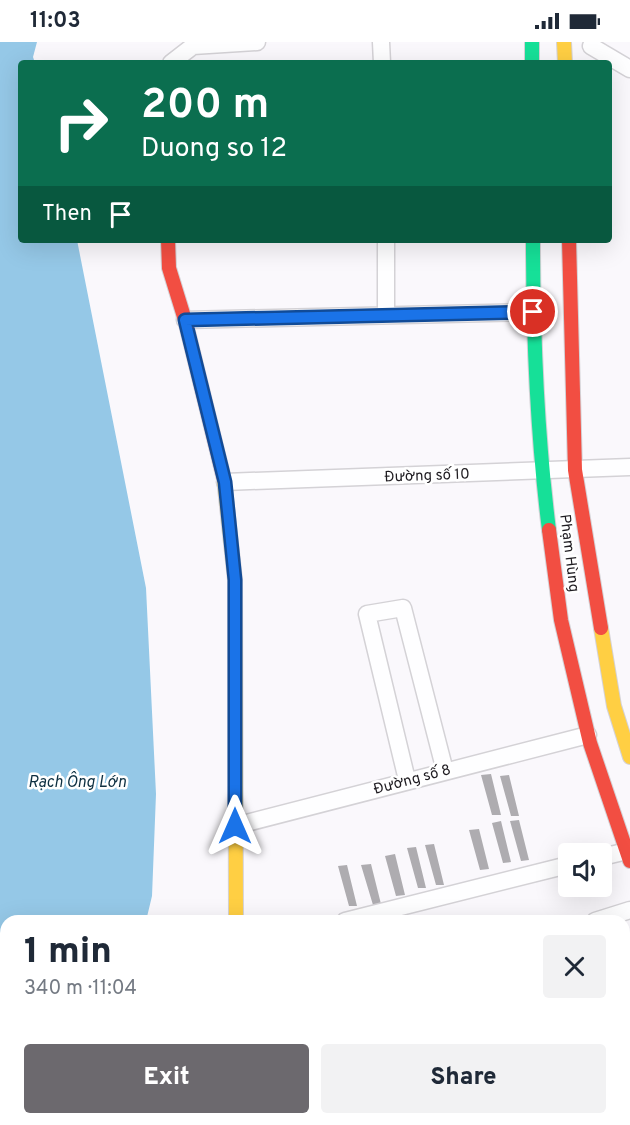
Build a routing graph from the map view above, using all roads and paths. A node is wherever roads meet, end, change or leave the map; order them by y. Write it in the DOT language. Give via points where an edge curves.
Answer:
graph roads {
  1 [pos="257,42"];
  2 [pos="381,42"];
  3 [pos="532,42"];
  4 [pos="564,42"];
  5 [pos="221,43"];
  6 [pos="591,45"];
  7 [pos="175,60"];
  8 [pos="382,60"];
  9 [pos="532,60"];
  10 [pos="565,60"];
  11 [pos="630,69"];
  12 [pos="168,243"];
  13 [pos="386,243"];
  14 [pos="533,243"];
  15 [pos="569,243"];
  16 [pos="533,312"];
  17 [pos="386,315"];
  18 [pos="185,320"];
  19 [pos="630,467"];
  20 [pos="575,470"];
  21 [pos="543,471"];
  22 [pos="225,482"];
  23 [pos="588,735"];
  24 [pos="630,757"];
  25 [pos="445,771"];
  26 [pos="407,780"];
  27 [pos="235,826"];
  28 [pos="628,856"];
  29 [pos="612,857"];
  30 [pos="558,868"];
  31 [pos="630,910"];
  32 [pos="236,915"];
  33 [pos="369,915"];
  34 [pos="614,915"];
  1 -- 5 [label="street"];
  2 -- 8 [label="street"];
  3 -- 9 [label="main road"];
  4 -- 10 [label="main road"];
  5 -- 7 [label="street" via="193,46"];
  6 -- 11 [label="street"];
  12 -- 18 [label="main road" via="169,268"];
  13 -- 17 [label="street"];
  14 -- 16 [label="main road, Phạm Hùng"];
  15 -- 20 [label="main road, Phạm Hùng"];
  16 -- 17 [label="street"];
  16 -- 21 [label="main road, Phạm Hùng"];
  17 -- 18 [label="street"];
  18 -- 22 [label="main road"];
  19 -- 20 [label="street, Đường số 10"];
  20 -- 21 [label="street, Đường số 10"];
  20 -- 24 [label="main road, Phạm Hùng" via="614,706"];
  21 -- 22 [label="street, Đường số 10"];
  21 -- 23 [label="main road, Phạm Hùng" via="561,620"];
  22 -- 27 [label="main road" via="235,580"];
  23 -- 25 [label="street, Đường số 8"];
  23 -- 28 [label="main road, Phạm Hùng"];
  25 -- 26 [label="street, Đường số 8"];
  25 -- 26 [label="street" via="403,608 367,614"];
  26 -- 27 [label="street, Đường số 8"];
  27 -- 32 [label="main road"];
  28 -- 29 [label="street"];
  30 -- 33 [label="street"];
  31 -- 34 [label="street"];
}
